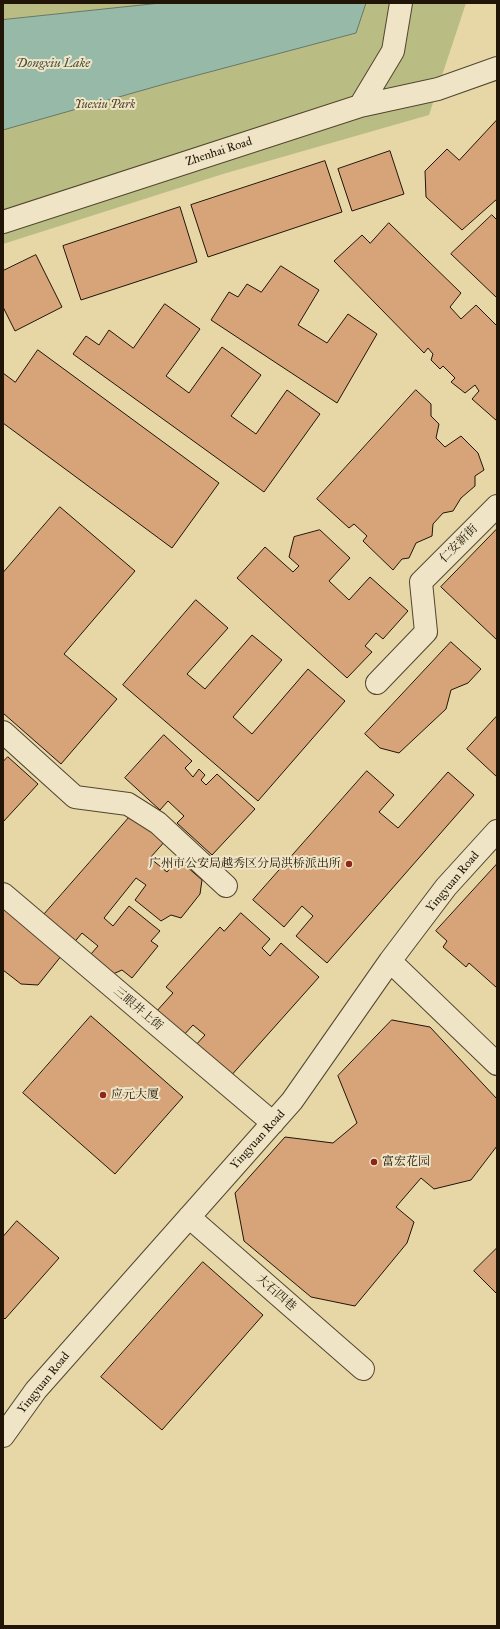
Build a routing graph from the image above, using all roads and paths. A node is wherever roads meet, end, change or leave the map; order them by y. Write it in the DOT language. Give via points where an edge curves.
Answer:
graph roads {
  1 [pos="401,3"];
  2 [pos="497,68"];
  3 [pos="360,106"];
  4 [pos="3,222"];
  5 [pos="497,506"];
  6 [pos="378,683"];
  7 [pos="3,732"];
  8 [pos="497,831"];
  9 [pos="226,886"];
  10 [pos="3,894"];
  11 [pos="390,961"];
  12 [pos="497,1064"];
  13 [pos="273,1123"];
  14 [pos="189,1217"];
  15 [pos="363,1369"];
  16 [pos="3,1436"];
  1 -- 3 [label="street" via="393,51"];
  2 -- 3 [label="street, Zhenhai Road" via="438,89"];
  3 -- 4 [label="street, Zhenhai Road"];
  5 -- 6 [label="street, 仁安新街" via="420,582 426,632"];
  7 -- 9 [label="street" via="75,797 128,804 158,823"];
  8 -- 11 [label="street, Yingyuan Road" via="446,887"];
  10 -- 13 [label="street, 三眼井上街"];
  11 -- 12 [label="street"];
  11 -- 13 [label="street, Yingyuan Road" via="292,1101"];
  13 -- 14 [label="street, Yingyuan Road"];
  14 -- 15 [label="street, 大石四巷"];
  14 -- 16 [label="street, Yingyuan Road" via="36,1390"];
}
